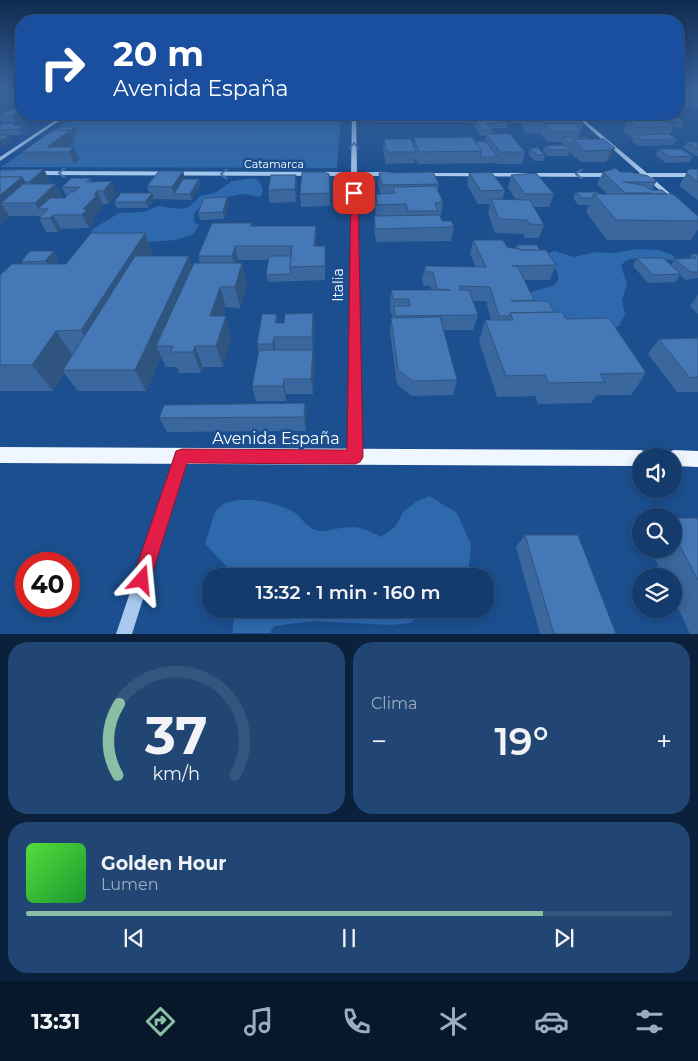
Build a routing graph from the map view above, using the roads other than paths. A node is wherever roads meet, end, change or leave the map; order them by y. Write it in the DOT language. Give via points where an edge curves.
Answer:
graph roads {
  1 [pos="58,120"];
  2 [pos="354,120"];
  3 [pos="582,120"];
  4 [pos="0,159"];
  5 [pos="30,173"];
  6 [pos="354,174"];
  7 [pos="393,174"];
  8 [pos="412,174"];
  9 [pos="616,175"];
  10 [pos="626,175"];
  11 [pos="646,175"];
  12 [pos="698,175"];
  13 [pos="683,207"];
  14 [pos="0,456"];
  15 [pos="182,456"];
  16 [pos="355,457"];
  17 [pos="632,458"];
  18 [pos="682,458"];
  19 [pos="698,459"];
  20 [pos="124,634"];
  1 -- 4 [label="street"];
  6 -- 2 [label="street, Italia, one-way"];
  3 -- 11 [label="street"];
  6 -- 5 [label="street, Catamarca, one-way"];
  6 -- 7 [label="street, Catamarca"];
  6 -- 16 [label="street, Italia"];
  9 -- 8 [label="street, one-way"];
  10 -- 11 [label="street"];
  11 -- 12 [label="street"];
  11 -- 13 [label="street"];
  14 -- 15 [label="main road, Avenida España"];
  15 -- 16 [label="main road, Avenida España"];
  15 -- 20 [label="street"];
  16 -- 17 [label="main road, Avenida España"];
  18 -- 19 [label="main road"];
}
